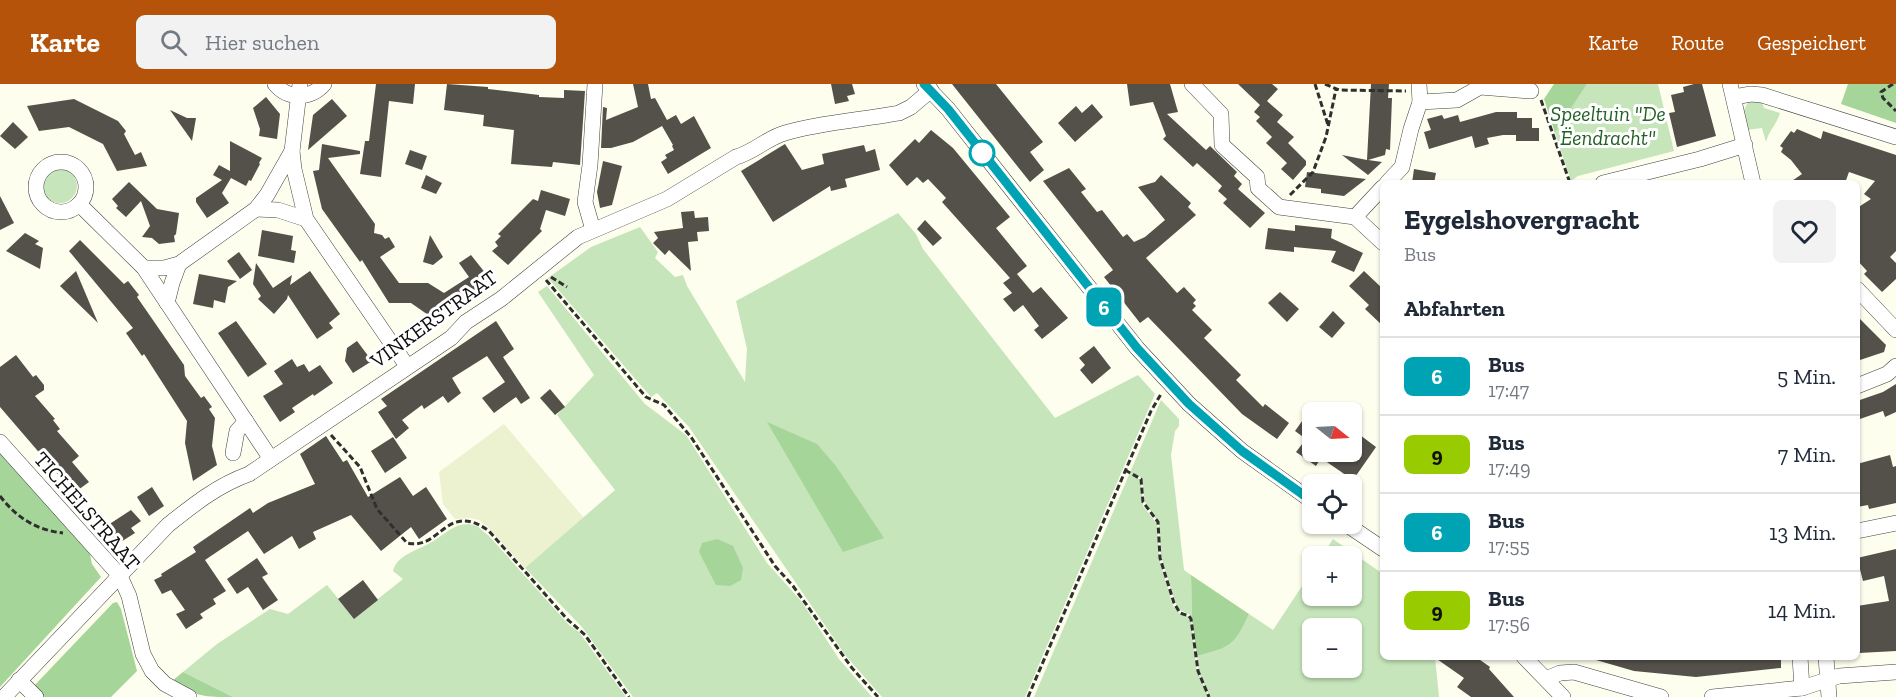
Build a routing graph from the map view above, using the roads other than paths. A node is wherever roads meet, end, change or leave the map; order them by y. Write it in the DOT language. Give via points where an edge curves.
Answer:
graph roads {
  1 [pos="275,84"];
  2 [pos="324,84"];
  3 [pos="595,84"];
  4 [pos="1192,84"];
  5 [pos="1479,86"];
  6 [pos="927,87"];
  7 [pos="299,90"];
  8 [pos="1531,91"];
  9 [pos="1732,91"];
  10 [pos="1420,93"];
  11 [pos="1896,137"];
  12 [pos="1745,145"];
  13 [pos="292,152"];
  14 [pos="1390,180"];
  15 [pos="1615,180"];
  16 [pos="1752,180"];
  17 [pos="1380,191"];
  18 [pos="79,204"];
  19 [pos="256,209"];
  20 [pos="1355,217"];
  21 [pos="306,219"];
  22 [pos="593,230"];
  23 [pos="1380,240"];
  24 [pos="179,264"];
  25 [pos="144,268"];
  26 [pos="1860,292"];
  27 [pos="167,303"];
  28 [pos="1896,330"];
  29 [pos="407,366"];
  30 [pos="1896,366"];
  31 [pos="1860,385"];
  32 [pos="246,422"];
  33 [pos="0,442"];
  34 [pos="233,453"];
  35 [pos="271,459"];
  36 [pos="1302,494"];
  37 [pos="1896,523"];
  38 [pos="1860,530"];
  39 [pos="1361,534"];
  40 [pos="1380,547"];
  41 [pos="120,576"];
  42 [pos="1527,660"];
  43 [pos="1800,660"];
  44 [pos="1826,660"];
  45 [pos="1896,672"];
  46 [pos="1546,679"];
  47 [pos="1827,679"];
  48 [pos="19,680"];
  49 [pos="1802,687"];
  50 [pos="4,697"];
  51 [pos="36,697"];
  52 [pos="189,697"];
  53 [pos="1563,697"];
  54 [pos="1660,697"];
  55 [pos="1712,697"];
  56 [pos="1828,697"];
  1 -- 7 [label="street" via="283,93"];
  2 -- 7 [label="street" via="314,93"];
  3 -- 22 [label="street" via="585,202"];
  4 -- 20 [label="street" via="1221,114 1222,146 1257,177 1258,189 1279,207"];
  5 -- 8 [label="street"];
  5 -- 10 [label="street" via="1457,100"];
  6 -- 22 [label="street, VINKERSTRAAT" via="911,107 899,112 775,137 667,199"];
  6 -- 36 [label="street" via="1169,383 1242,451"];
  7 -- 13 [label="street"];
  9 -- 11 [label="street" via="1761,95"];
  9 -- 12 [label="street"];
  10 -- 14 [label="street" via="1402,167"];
  12 -- 15 [label="street"];
  12 -- 16 [label="street"];
  13 -- 19 [label="street"];
  13 -- 21 [label="street"];
  17 -- 20 [label="street"];
  18 -- 25 [label="street"];
  19 -- 21 [label="street" via="279,210"];
  19 -- 24 [label="street"];
  20 -- 23 [label="street"];
  21 -- 29 [label="street"];
  22 -- 29 [label="street, VINKERSTRAAT" via="567,244 501,299 466,322 452,338"];
  24 -- 25 [label="street"];
  24 -- 27 [label="street"];
  25 -- 27 [label="street"];
  26 -- 28 [label="street"];
  27 -- 32 [label="street"];
  29 -- 35 [label="street, VINKERSTRAAT"];
  30 -- 31 [label="street"];
  32 -- 34 [label="street" via="237,431"];
  32 -- 35 [label="street"];
  33 -- 41 [label="street, TICHELSTRAAT"];
  35 -- 41 [label="street, VINKERSTRAAT" via="191,507 168,525"];
  37 -- 38 [label="street"];
  39 -- 40 [label="street"];
  41 -- 48 [label="street, VINKERSTRAAT"];
  41 -- 52 [label="street, TICHELSTRAAT" via="143,654 152,671 165,684"];
  42 -- 46 [label="street"];
  43 -- 49 [label="street"];
  44 -- 47 [label="street"];
  45 -- 47 [label="street"];
  46 -- 53 [label="street"];
  46 -- 54 [label="street" via="1574,672"];
  47 -- 49 [label="street"];
  47 -- 56 [label="street"];
  48 -- 50 [label="street, VINKERSTRAAT"];
  48 -- 51 [label="street"];
  49 -- 55 [label="street"];
}
